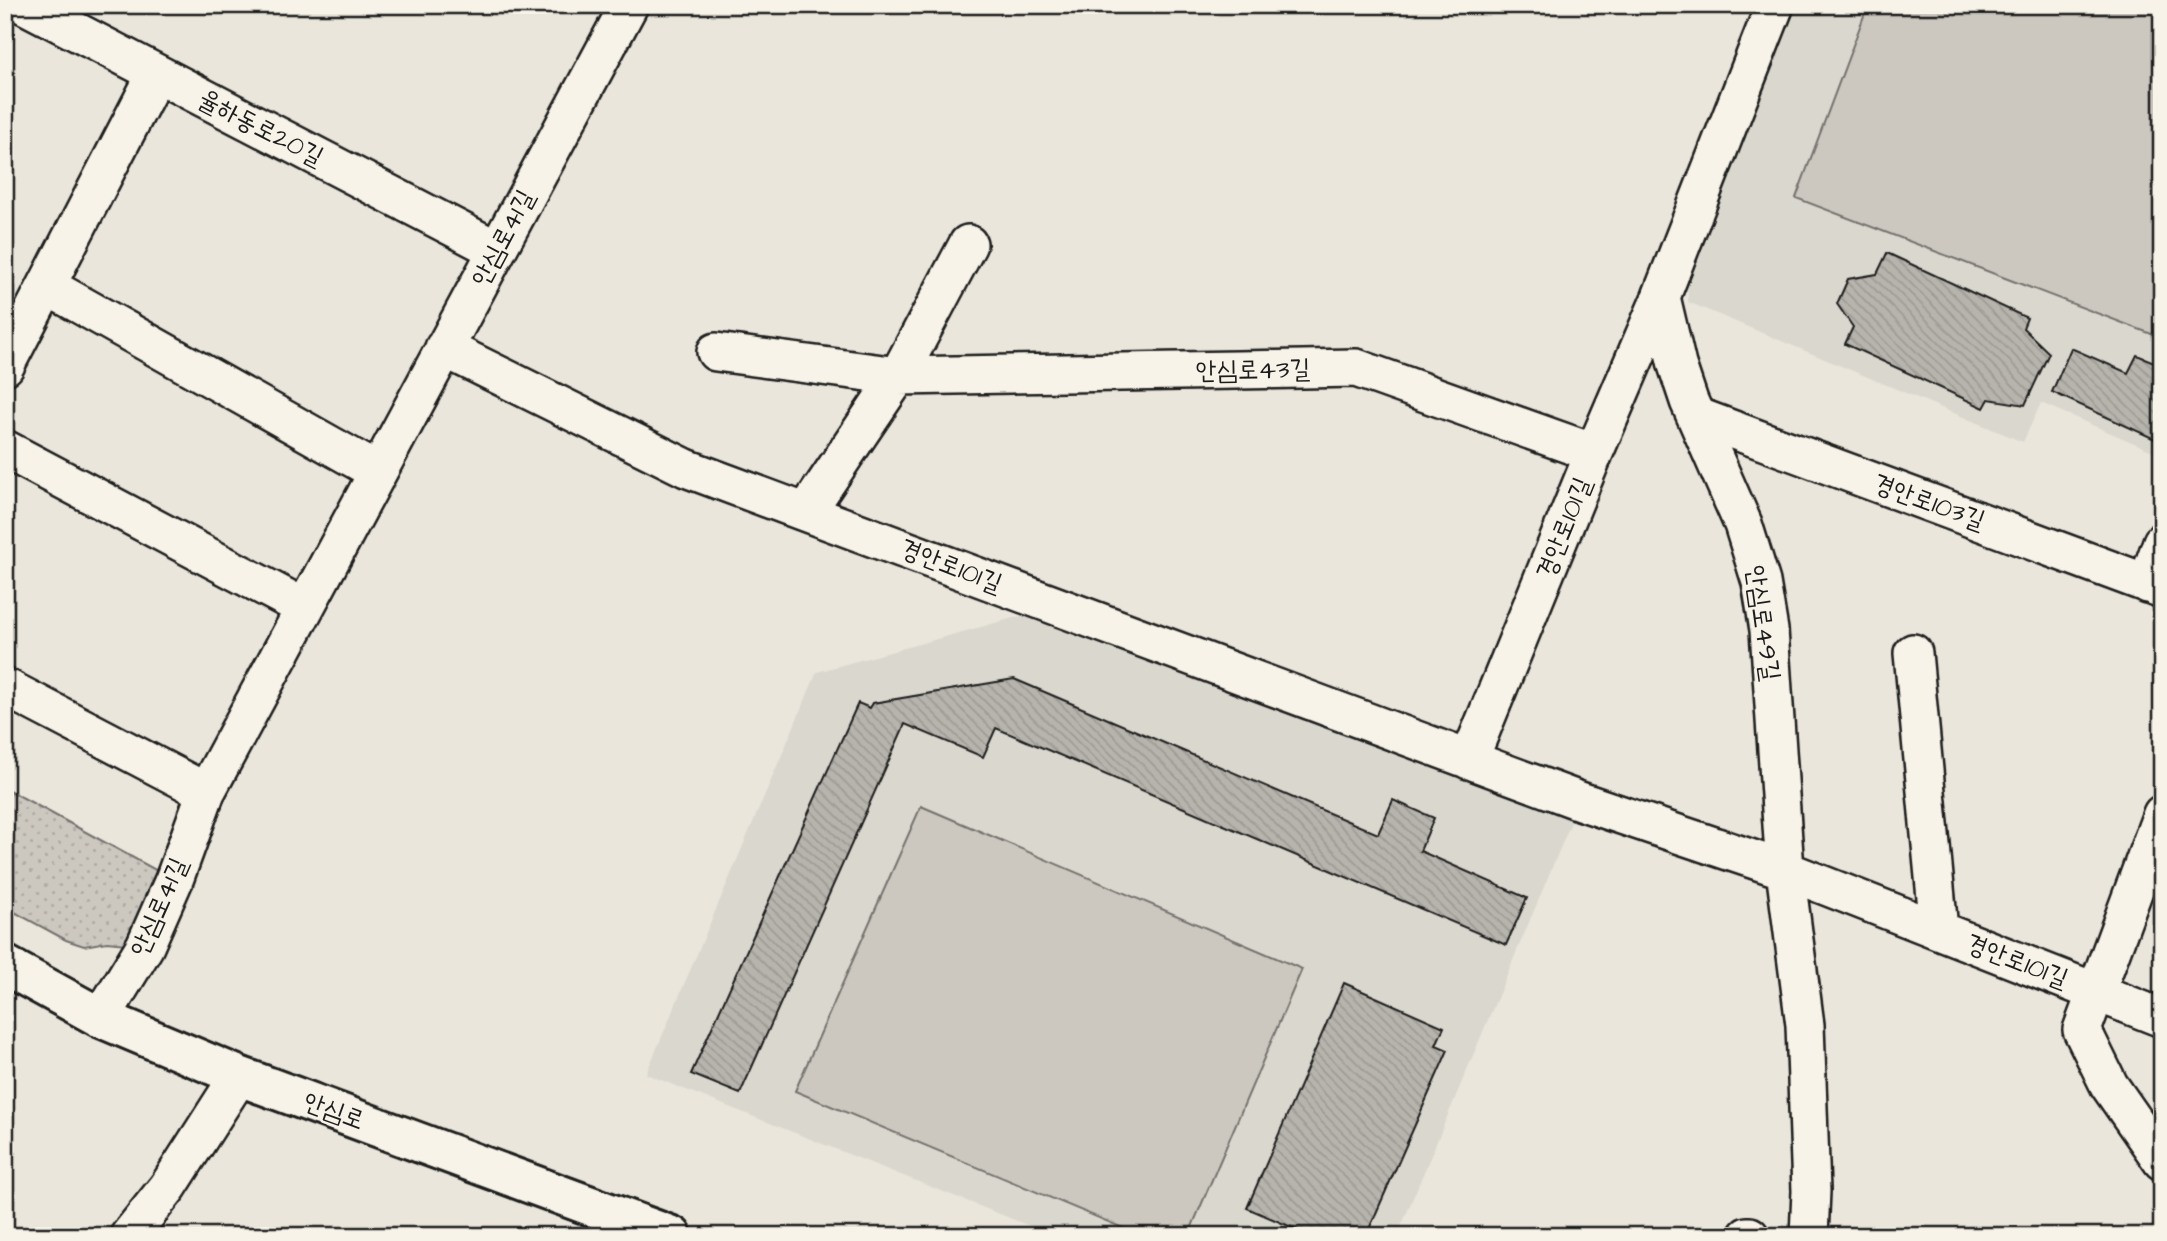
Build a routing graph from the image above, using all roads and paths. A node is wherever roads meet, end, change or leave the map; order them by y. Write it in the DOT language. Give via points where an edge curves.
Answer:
graph roads {
  1 [pos="26,5"];
  2 [pos="629,5"];
  3 [pos="1775,5"];
  4 [pos="156,74"];
  5 [pos="968,244"];
  6 [pos="497,250"];
  7 [pos="47,286"];
  8 [pos="1661,297"];
  9 [pos="444,348"];
  10 [pos="716,352"];
  11 [pos="5,366"];
  12 [pos="898,376"];
  13 [pos="1696,416"];
  14 [pos="5,449"];
  15 [pos="1594,453"];
  16 [pos="378,472"];
  17 [pos="807,511"];
  18 [pos="2162,542"];
  19 [pos="2155,587"];
  20 [pos="305,608"];
  21 [pos="1913,653"];
  22 [pos="5,687"];
  23 [pos="1469,760"];
  24 [pos="206,792"];
  25 [pos="2161,820"];
  26 [pos="1785,870"];
  27 [pos="1939,930"];
  28 [pos="5,965"];
  29 [pos="2095,991"];
  30 [pos="2162,1017"];
  31 [pos="101,1018"];
  32 [pos="239,1076"];
  33 [pos="2162,1161"];
  34 [pos="129,1236"];
  35 [pos="672,1236"];
  36 [pos="1809,1236"];
  1 -- 4 [label="street, 율하동로20길"];
  2 -- 6 [label="street, 안심로41길"];
  3 -- 8 [label="street"];
  4 -- 6 [label="street, 율하동로20길"];
  4 -- 7 [label="street"];
  5 -- 12 [label="street"];
  6 -- 9 [label="street, 안심로41길"];
  7 -- 11 [label="street"];
  7 -- 16 [label="street"];
  8 -- 13 [label="street, 안심로49길" via="1676,365"];
  8 -- 15 [label="street, 경안로101길"];
  9 -- 16 [label="street, 안심로41길"];
  9 -- 17 [label="street, 경안로101길" via="686,468"];
  10 -- 12 [label="street, 안심로43길"];
  12 -- 15 [label="street, 안심로43길" via="1356,368"];
  12 -- 17 [label="street"];
  13 -- 19 [label="street, 경안로103길"];
  13 -- 26 [label="street, 안심로49길" via="1743,524 1761,582 1769,630"];
  14 -- 20 [label="street"];
  15 -- 23 [label="street, 경안로101길"];
  16 -- 20 [label="street, 안심로41길"];
  17 -- 23 [label="street, 경안로101길"];
  18 -- 19 [label="street"];
  20 -- 24 [label="street, 안심로41길"];
  21 -- 27 [label="street, 경안로101길"];
  22 -- 24 [label="street"];
  23 -- 26 [label="street, 경안로101길"];
  24 -- 31 [label="street, 안심로41길" via="145,946"];
  25 -- 29 [label="street, 경안로101길"];
  26 -- 27 [label="street, 경안로101길"];
  26 -- 36 [label="street, 안심로49길" via="1805,1025"];
  27 -- 29 [label="street, 경안로101길"];
  28 -- 31 [label="main road, 안심로"];
  29 -- 30 [label="street, 경안로101길"];
  29 -- 33 [label="street, 경안로101길" via="2082,1030 2109,1085"];
  31 -- 32 [label="main road, 안심로"];
  32 -- 34 [label="street" via="168,1187"];
  32 -- 35 [label="main road, 안심로"];
}
